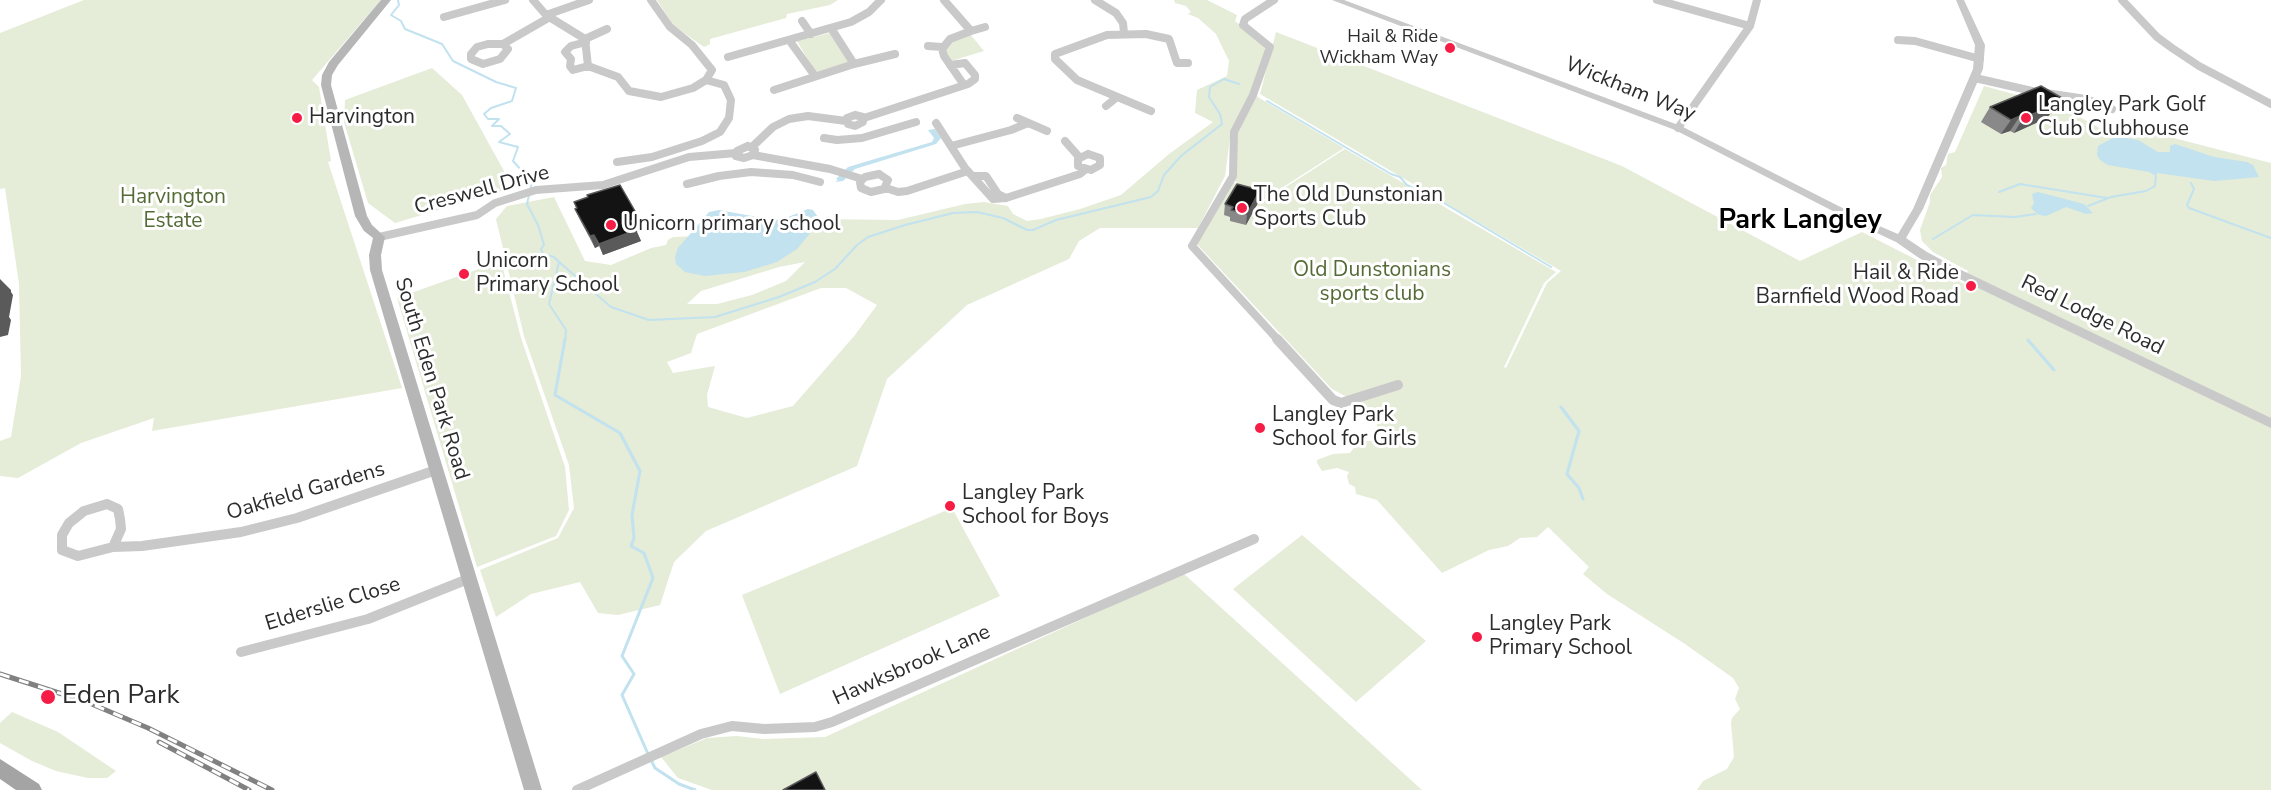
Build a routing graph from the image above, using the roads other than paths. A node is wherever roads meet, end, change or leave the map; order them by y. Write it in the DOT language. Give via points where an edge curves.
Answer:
graph roads {
  1 [pos="386,0"];
  2 [pos="505,0"];
  3 [pos="533,0"];
  4 [pos="589,0"];
  5 [pos="651,0"];
  6 [pos="881,0"];
  7 [pos="944,0"];
  8 [pos="1095,0"];
  9 [pos="1274,0"];
  10 [pos="1336,0"];
  11 [pos="1657,0"];
  12 [pos="1757,0"];
  13 [pos="1960,0"];
  14 [pos="2122,0"];
  15 [pos="478,3"];
  16 [pos="444,16"];
  17 [pos="548,16"];
  18 [pos="802,21"];
  19 [pos="1750,26"];
  20 [pos="985,27"];
  21 [pos="831,28"];
  22 [pos="608,29"];
  23 [pos="971,31"];
  24 [pos="1124,33"];
  25 [pos="811,34"];
  26 [pos="789,40"];
  27 [pos="1899,40"];
  28 [pos="585,41"];
  29 [pos="503,44"];
  30 [pos="928,46"];
  31 [pos="942,47"];
  32 [pos="1046,49"];
  33 [pos="895,54"];
  34 [pos="1055,54"];
  35 [pos="728,57"];
  36 [pos="1980,59"];
  37 [pos="949,63"];
  38 [pos="1177,63"];
  39 [pos="1188,63"];
  40 [pos="854,64"];
  41 [pos="1168,65"];
  42 [pos="588,66"];
  43 [pos="815,76"];
  44 [pos="1975,78"];
  45 [pos="706,80"];
  46 [pos="964,85"];
  47 [pos="774,90"];
  48 [pos="1116,98"];
  49 [pos="2271,104"];
  50 [pos="1106,106"];
  51 [pos="2112,109"];
  52 [pos="1151,111"];
  53 [pos="864,118"];
  54 [pos="1017,118"];
  55 [pos="846,121"];
  56 [pos="916,122"];
  57 [pos="936,123"];
  58 [pos="1028,123"];
  59 [pos="855,126"];
  60 [pos="1678,128"];
  61 [pos="1047,131"];
  62 [pos="824,138"];
  63 [pos="855,139"];
  64 [pos="1065,141"];
  65 [pos="951,146"];
  66 [pos="752,151"];
  67 [pos="736,153"];
  68 [pos="744,158"];
  69 [pos="1080,158"];
  70 [pos="616,162"];
  71 [pos="1085,170"];
  72 [pos="742,173"];
  73 [pos="971,173"];
  74 [pos="862,179"];
  75 [pos="820,182"];
  76 [pos="687,184"];
  77 [pos="886,188"];
  78 [pos="379,237"];
  79 [pos="1900,239"];
  80 [pos="1398,386"];
  81 [pos="2271,423"];
  82 [pos="436,470"];
  83 [pos="1254,538"];
  84 [pos="113,547"];
  85 [pos="468,579"];
  86 [pos="241,652"];
  87 [pos="0,768"];
  88 [pos="32,790"];
  89 [pos="532,790"];
  90 [pos="577,790"];
  1 -- 78 [label="main road" via="333,64 326,85 361,216"];
  2 -- 15 [label="street"];
  3 -- 17 [label="street"];
  4 -- 17 [label="street"];
  5 -- 45 [label="street" via="670,27 692,45 712,70"];
  6 -- 21 [label="street" via="865,15"];
  7 -- 23 [label="street"];
  8 -- 24 [label="street" via="1116,13"];
  9 -- 80 [label="street" via="1245,19 1243,26 1270,47 1253,95 1234,132 1233,176 1192,246 1333,400 1341,402"];
  10 -- 60 [label="street, Wickham Way"];
  11 -- 19 [label="street"];
  12 -- 19 [label="street"];
  13 -- 36 [label="street" via="1978,38"];
  14 -- 49 [label="street" via="2172,48"];
  15 -- 16 [label="street"];
  17 -- 28 [label="street"];
  17 -- 29 [label="street"];
  18 -- 25 [label="street"];
  19 -- 60 [label="street"];
  20 -- 23 [label="street"];
  21 -- 25 [label="street"];
  21 -- 40 [label="street"];
  22 -- 28 [label="street"];
  23 -- 31 [label="street" via="950,39"];
  24 -- 34 [label="street"];
  24 -- 38 [label="street" via="1167,38 1172,42"];
  25 -- 26 [label="street"];
  26 -- 35 [label="street"];
  26 -- 43 [label="street"];
  27 -- 36 [label="street"];
  28 -- 42 [label="street"];
  28 -- 42 [label="street" via="565,52 573,70"];
  29 -- 29 [label="street" via="477,47 471,59 483,64 500,59 507,49"];
  30 -- 31 [label="street"];
  31 -- 37 [label="street"];
  32 -- 34 [label="street"];
  33 -- 40 [label="street"];
  34 -- 48 [label="street" via="1073,78"];
  36 -- 44 [label="street"];
  37 -- 46 [label="street"];
  37 -- 46 [label="street" via="966,63 975,75 973,81"];
  38 -- 39 [label="street"];
  38 -- 41 [label="street"];
  40 -- 43 [label="street"];
  42 -- 45 [label="street" via="618,76 629,91 651,97 672,94"];
  43 -- 47 [label="street"];
  44 -- 51 [label="street" via="2086,99"];
  44 -- 79 [label="street" via="1918,209"];
  45 -- 70 [label="street" via="724,86 732,100 729,118 720,132 652,157"];
  46 -- 53 [label="street"];
  48 -- 50 [label="street"];
  48 -- 52 [label="street"];
  53 -- 55 [label="street" via="855,115"];
  53 -- 59 [label="street"];
  54 -- 58 [label="street"];
  55 -- 59 [label="street"];
  55 -- 66 [label="street" via="808,116 789,119 770,129"];
  56 -- 63 [label="street"];
  57 -- 65 [label="street"];
  58 -- 61 [label="street"];
  58 -- 65 [label="street"];
  59 -- 63 [label="street"];
  60 -- 79 [label="street, Wickham Way"];
  62 -- 63 [label="street"];
  64 -- 69 [label="street"];
  65 -- 73 [label="street"];
  66 -- 67 [label="street, Creswell Drive" via="743,147"];
  66 -- 68 [label="street"];
  66 -- 74 [label="street"];
  67 -- 68 [label="street"];
  67 -- 78 [label="street, Creswell Drive" via="699,155 603,185 536,190 495,203 477,215"];
  68 -- 72 [label="street"];
  69 -- 71 [label="street" via="1078,166"];
  69 -- 71 [label="street" via="1092,155 1101,160 1098,167"];
  71 -- 73 [label="street" via="1006,198 990,198"];
  72 -- 75 [label="street" via="783,174"];
  72 -- 76 [label="street"];
  73 -- 77 [label="street" via="904,191"];
  74 -- 77 [label="street" via="860,185 866,192"];
  74 -- 77 [label="street" via="883,175 888,180"];
  78 -- 82 [label="main road, South Eden Park Road" via="376,270"];
  79 -- 81 [label="street, Red Lodge Road" via="1953,270"];
  82 -- 84 [label="street, Oakfield Gardens" via="264,528"];
  82 -- 85 [label="main road, South Eden Park Road"];
  83 -- 90 [label="street, Hawksbrook Lane" via="832,722 815,727 732,726 700,734"];
  84 -- 84 [label="street, Oakfield Gardens" via="121,529 120,519 117,509 107,504 84,511 62,535 62,550 78,556"];
  85 -- 86 [label="street, Elderslie Close" via="368,619"];
  85 -- 89 [label="main road, South Eden Park Road"];
  87 -- 88 [label="main road"];
}
